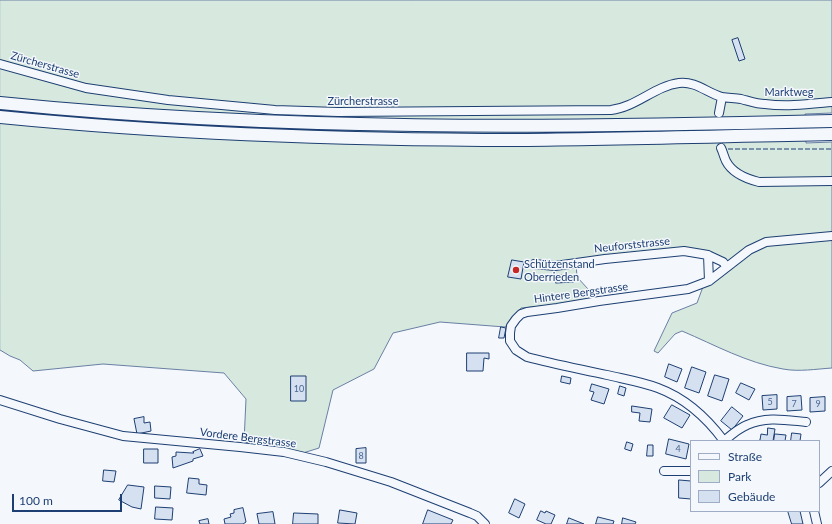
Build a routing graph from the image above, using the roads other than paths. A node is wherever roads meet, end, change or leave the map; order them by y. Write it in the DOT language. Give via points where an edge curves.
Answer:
graph roads {
  1 [pos="0,64"];
  2 [pos="722,97"];
  3 [pos="832,102"];
  4 [pos="0,103"];
  5 [pos="719,114"];
  6 [pos="0,117"];
  7 [pos="832,121"];
  8 [pos="832,134"];
  9 [pos="721,148"];
  10 [pos="832,181"];
  11 [pos="832,236"];
  12 [pos="708,255"];
  13 [pos="534,264"];
  14 [pos="728,267"];
  15 [pos="710,281"];
  16 [pos="0,400"];
  17 [pos="806,422"];
  18 [pos="723,440"];
  19 [pos="725,440"];
  20 [pos="664,471"];
  21 [pos="690,471"];
  22 [pos="832,471"];
  23 [pos="820,482"];
  24 [pos="814,512"];
  25 [pos="485,524"];
  26 [pos="817,524"];
  1 -- 2 [label="street, Zürcherstrasse" via="86,88 168,100 275,110 611,110 619,109 679,83 698,86"];
  2 -- 3 [label="street, Marktweg" via="780,106"];
  2 -- 5 [label="street"];
  4 -- 7 [label="highway" via="198,118 368,125 521,126"];
  6 -- 8 [label="highway" via="102,126 283,136 378,138 582,139"];
  9 -- 10 [label="street" via="726,162 735,172 750,180"];
  11 -- 14 [label="street, Hintere Bergstrasse" via="766,242 749,250"];
  12 -- 13 [label="street, Neuforststrasse" via="671,251 555,266"];
  12 -- 14 [label="street, Neuforststrasse"];
  12 -- 15 [label="street"];
  14 -- 15 [label="street, Hintere Bergstrasse"];
  15 -- 18 [label="street, Hintere Bergstrasse" via="678,291 527,312 521,314 511,326 510,341 516,350 527,357 658,388 699,412"];
  16 -- 25 [label="street, Vordere Bergstrasse" via="123,436 284,452 326,462 391,482 470,512"];
  17 -- 19 [label="street" via="777,418 762,420 747,425"];
  20 -- 21 [label="street"];
  22 -- 23 [label="street"];
  24 -- 26 [label="street"];
}
